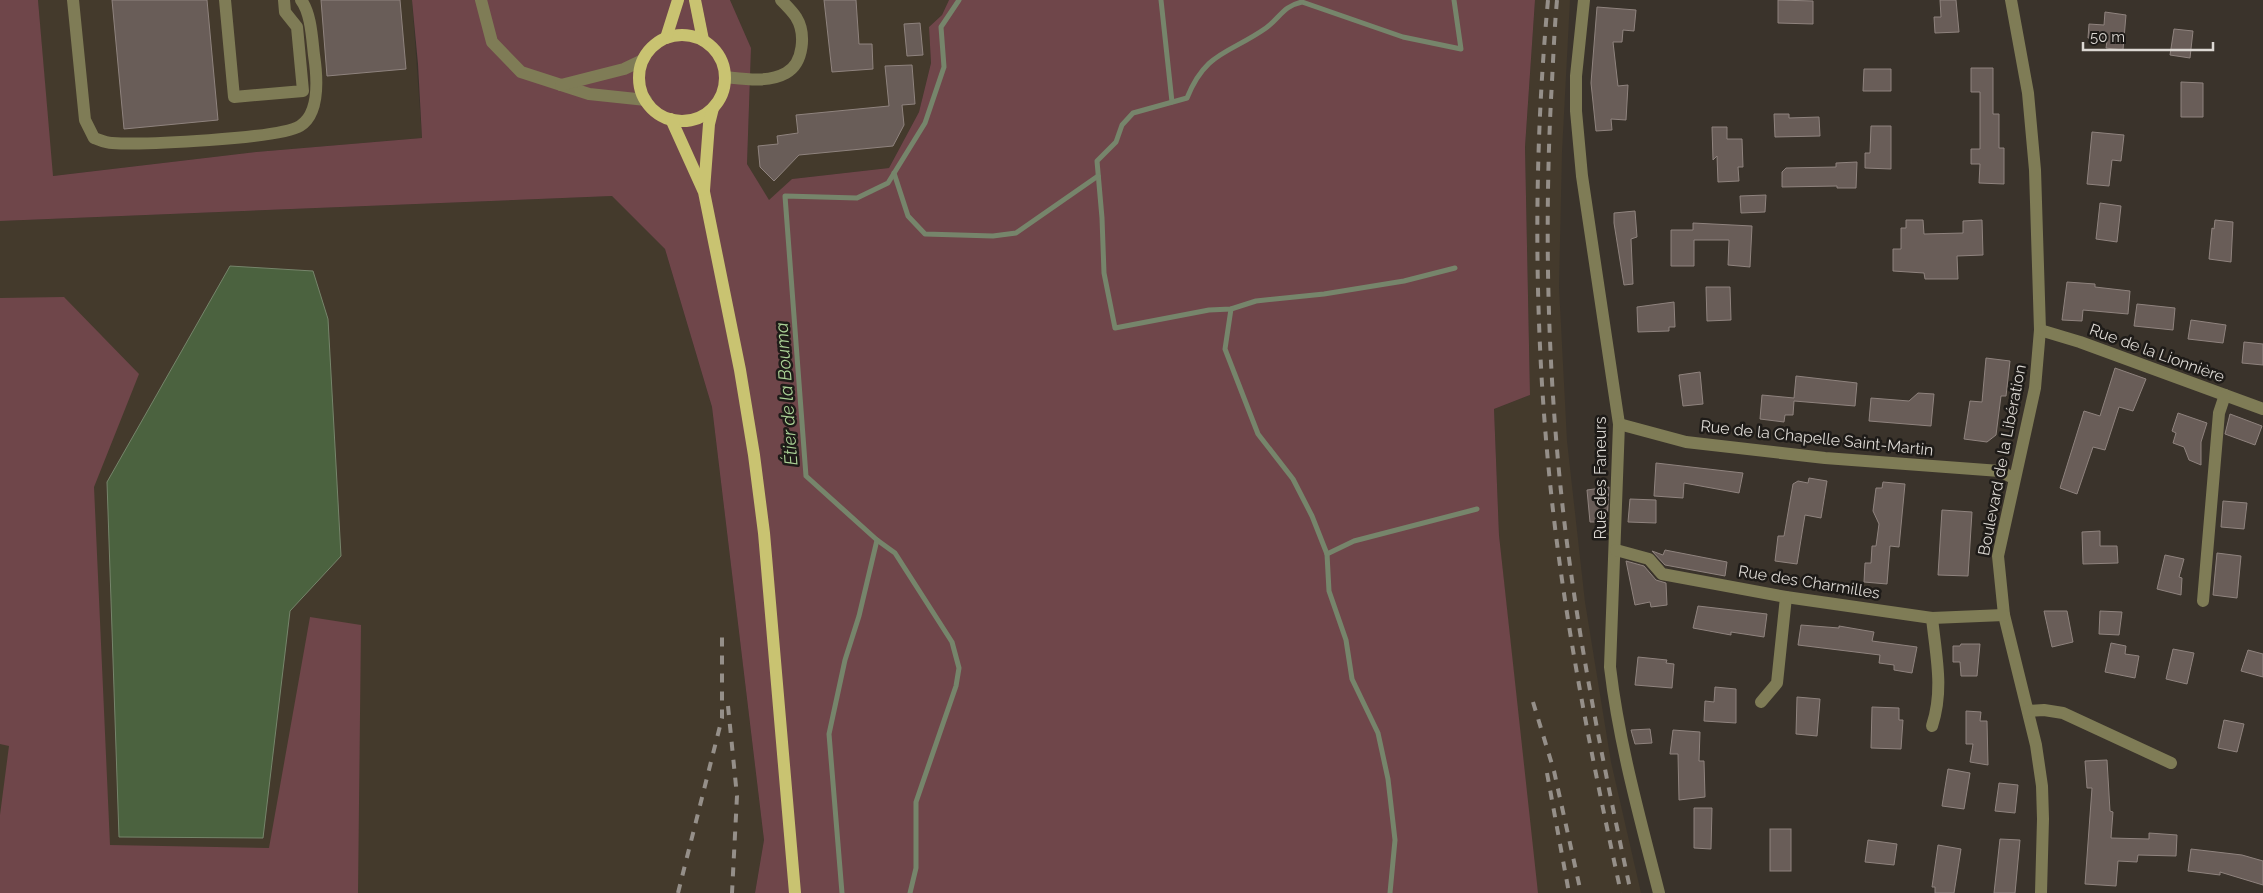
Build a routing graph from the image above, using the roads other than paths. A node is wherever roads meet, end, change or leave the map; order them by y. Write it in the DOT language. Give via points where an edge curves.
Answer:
graph roads {
  1 [pos="73,0"];
  2 [pos="225,0"];
  3 [pos="284,0"];
  4 [pos="301,0"];
  5 [pos="481,0"];
  6 [pos="678,0"];
  7 [pos="695,0"];
  8 [pos="780,0"];
  9 [pos="1584,0"];
  10 [pos="2011,0"];
  11 [pos="666,38"];
  12 [pos="703,40"];
  13 [pos="643,60"];
  14 [pos="725,77"];
  15 [pos="561,85"];
  16 [pos="646,100"];
  17 [pos="713,108"];
  18 [pos="671,119"];
  19 [pos="704,192"];
  20 [pos="2040,330"];
  21 [pos="2225,395"];
  22 [pos="2263,409"];
  23 [pos="1619,424"];
  24 [pos="2013,478"];
  25 [pos="1616,550"];
  26 [pos="1786,597"];
  27 [pos="2203,602"];
  28 [pos="2004,614"];
  29 [pos="1932,618"];
  30 [pos="1761,702"];
  31 [pos="2028,712"];
  32 [pos="1932,726"];
  33 [pos="2171,763"];
  34 [pos="795,893"];
  35 [pos="1659,893"];
  36 [pos="2041,893"];
  1 -- 4 [label="street" via="85,120 94,138 110,144 150,144 274,133 300,126 313,110 316,67"];
  2 -- 3 [label="street" via="234,97 303,91 297,27 285,12"];
  5 -- 15 [label="street" via="492,42 521,72"];
  6 -- 11 [label="main road"];
  7 -- 12 [label="main road"];
  8 -- 14 [label="street" via="797,19 802,35 796,64 786,73 769,79"];
  9 -- 23 [label="street, Rue des Faneurs" via="1576,76 1576,111 1582,176"];
  10 -- 20 [label="street, Boulevard de la Libération" via="2028,93 2035,170"];
  11 -- 12 [label="main road" via="682,34"];
  11 -- 13 [label="main road" via="652,47"];
  12 -- 14 [label="main road" via="719,55"];
  13 -- 15 [label="street" via="624,69"];
  13 -- 16 [label="main road" via="640,83"];
  14 -- 17 [label="main road" via="722,94"];
  15 -- 16 [label="street" via="590,94"];
  16 -- 18 [label="main road" via="656,112"];
  17 -- 18 [label="main road" via="694,119"];
  17 -- 19 [label="main road"];
  18 -- 19 [label="main road"];
  19 -- 34 [label="main road" via="740,370 764,533"];
  20 -- 21 [label="street, Rue de la Lionnière"];
  20 -- 24 [label="street, Boulevard de la Libération" via="2035,388"];
  21 -- 22 [label="street, Rue de la Lionnière"];
  21 -- 27 [label="street" via="2219,413"];
  23 -- 24 [label="street, Rue de la Chapelle Saint-Martin" via="1686,442 1825,458 2000,471"];
  23 -- 25 [label="street, Rue des Faneurs"];
  24 -- 28 [label="street, Boulevard de la Libération" via="1998,556"];
  25 -- 26 [label="street, Rue des Charmilles" via="1649,560 1662,574"];
  25 -- 35 [label="street, Rue des Faneurs" via="1610,634 1614,704"];
  26 -- 29 [label="street, Rue des Charmilles"];
  26 -- 30 [label="street" via="1777,682"];
  28 -- 29 [label="street, Rue des Charmilles"];
  28 -- 31 [label="street, Boulevard de la Libération"];
  29 -- 32 [label="street" via="1939,682 1939,706"];
  31 -- 33 [label="street" via="2063,713"];
  31 -- 36 [label="street, Boulevard de la Libération" via="2042,786"];
}
